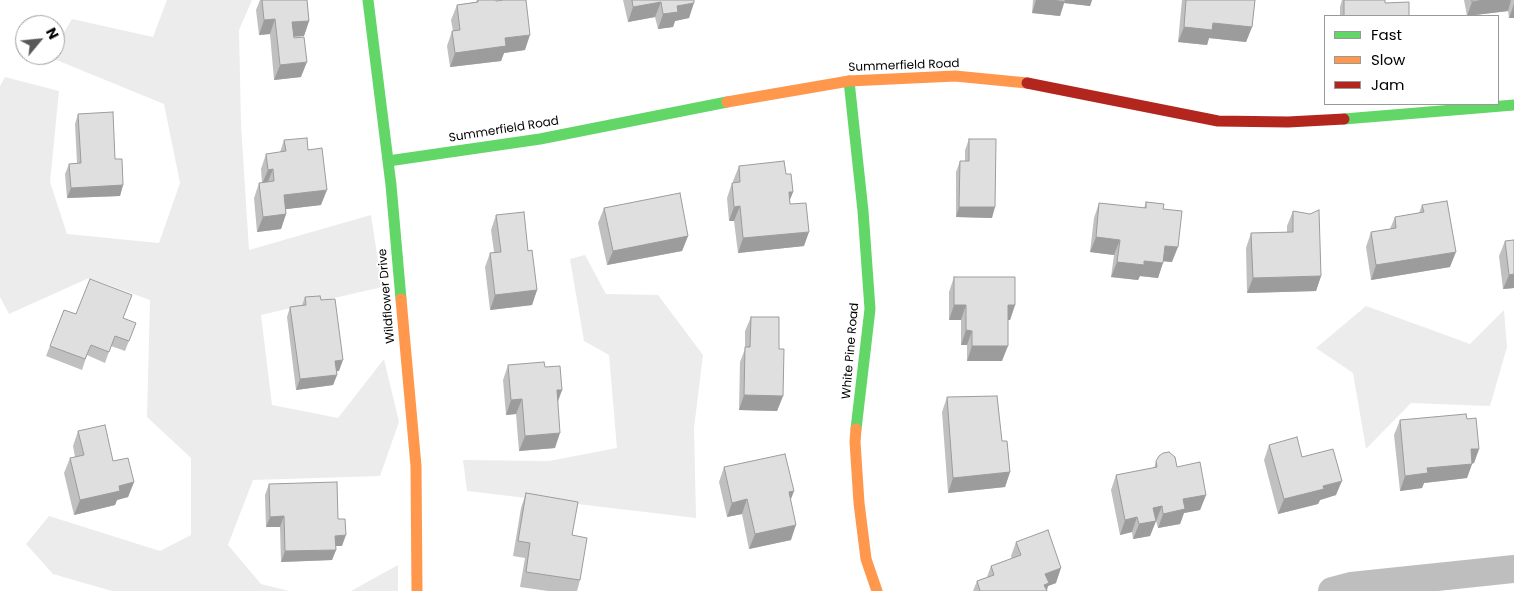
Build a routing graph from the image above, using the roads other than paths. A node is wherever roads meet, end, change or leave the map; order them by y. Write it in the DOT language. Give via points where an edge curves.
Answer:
graph roads {
  1 [pos="368,0"];
  2 [pos="849,81"];
  3 [pos="1514,105"];
  4 [pos="388,161"];
  5 [pos="1514,569"];
  6 [pos="417,591"];
  7 [pos="877,591"];
  8 [pos="1332,591"];
  1 -- 4 [label="street, Wildflower Drive"];
  2 -- 3 [label="street, Summerfield Road" via="955,76 1035,84 1218,121 1288,122"];
  2 -- 4 [label="street, Summerfield Road" via="540,139"];
  2 -- 7 [label="street, White Pine Road" via="870,309 855,442 866,559"];
  4 -- 6 [label="street, Wildflower Drive" via="416,466"];
  5 -- 8 [label="street" via="1351,586"];
}
